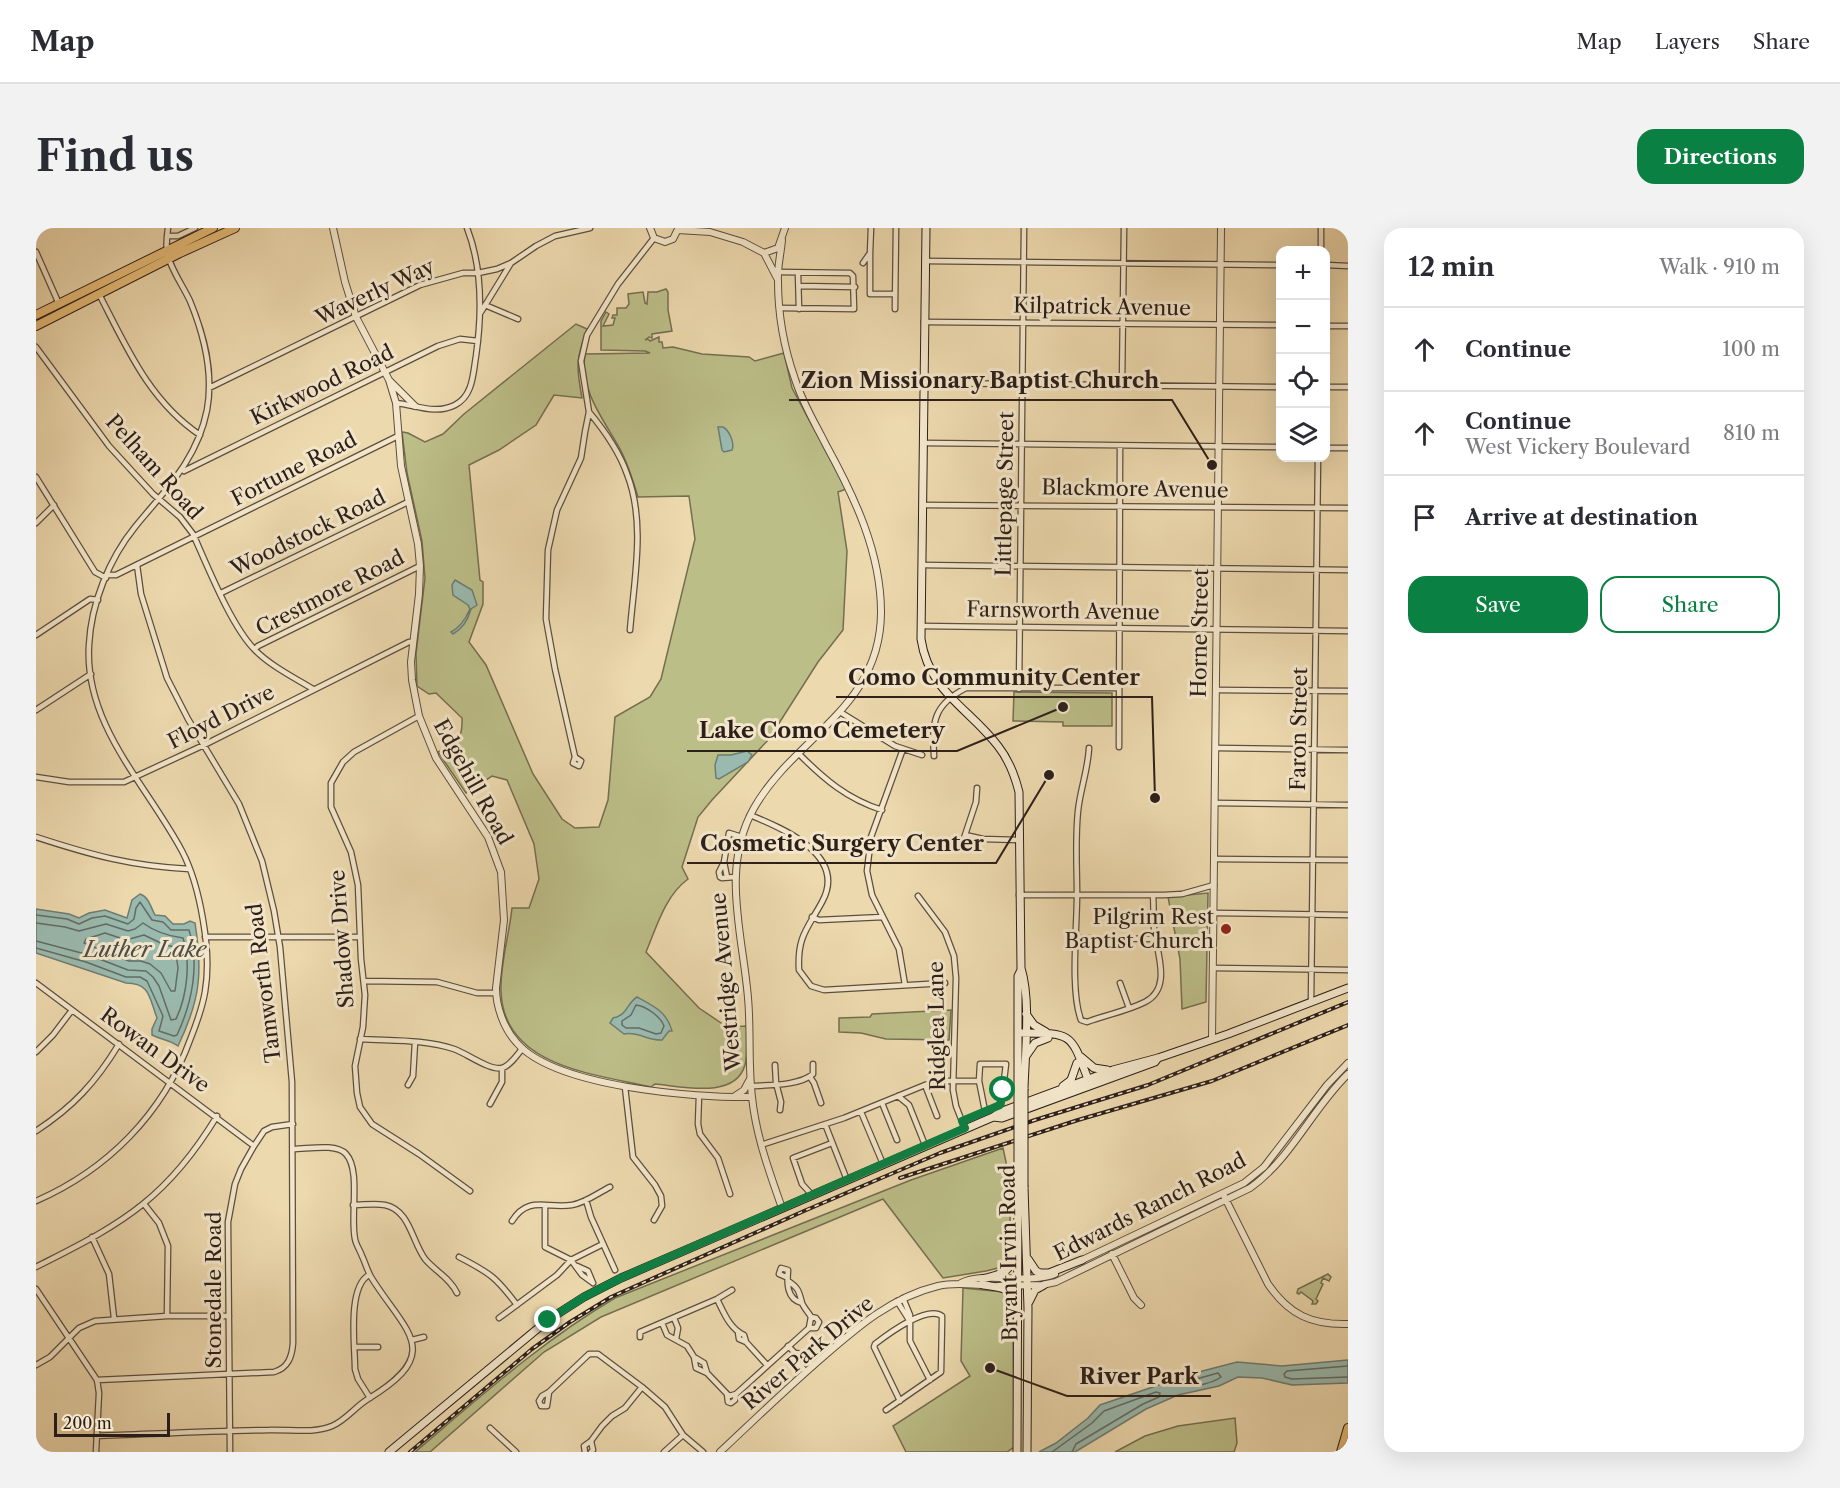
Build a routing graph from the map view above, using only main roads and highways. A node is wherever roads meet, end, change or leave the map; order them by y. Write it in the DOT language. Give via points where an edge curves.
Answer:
graph roads {
  1 [pos="213,228"];
  2 [pos="235,228"];
  3 [pos="926,228"];
  4 [pos="168,255"];
  5 [pos="61,308"];
  6 [pos="36,315"];
  7 [pos="36,326"];
  8 [pos="1021,970"];
  9 [pos="1348,988"];
  10 [pos="1026,1013"];
  11 [pos="1022,1035"];
  12 [pos="1048,1035"];
  13 [pos="1079,1055"];
  14 [pos="1025,1058"];
  15 [pos="1158,1058"];
  16 [pos="1077,1063"];
  17 [pos="1113,1070"];
  18 [pos="1086,1083"];
  19 [pos="1021,1089"];
  20 [pos="1045,1095"];
  21 [pos="993,1118"];
  22 [pos="1022,1187"];
  23 [pos="1017,1227"];
  24 [pos="1026,1252"];
  25 [pos="1082,1260"];
  26 [pos="1022,1282"];
  27 [pos="1044,1285"];
  28 [pos="1017,1306"];
  29 [pos="1028,1308"];
  30 [pos="1348,1428"];
  31 [pos="1341,1451"];
  32 [pos="389,1452"];
  33 [pos="1017,1452"];
  34 [pos="1027,1452"];
  1 -- 4 [label="main road"];
  2 -- 4 [label="main road"];
  3 -- 8 [label="main road" via="923,650 938,684 991,738 1015,778 1019,792"];
  4 -- 5 [label="main road"];
  5 -- 6 [label="main road"];
  5 -- 7 [label="main road"];
  8 -- 10 [label="main road"];
  8 -- 11 [label="main road" via="1018,976"];
  9 -- 15 [label="main road"];
  10 -- 11 [label="main road"];
  10 -- 12 [label="main road"];
  11 -- 12 [label="main road"];
  11 -- 14 [label="main road"];
  11 -- 19 [label="main road"];
  12 -- 13 [label="main road" via="1067,1037"];
  12 -- 14 [label="main road" via="1035,1043"];
  12 -- 16 [label="main road" via="1067,1043"];
  13 -- 17 [label="main road" via="1094,1068"];
  13 -- 18 [label="main road"];
  14 -- 19 [label="main road"];
  15 -- 17 [label="main road"];
  15 -- 18 [label="main road"];
  16 -- 18 [label="main road"];
  16 -- 20 [label="main road" via="1071,1080"];
  17 -- 18 [label="main road"];
  18 -- 20 [label="main road"];
  18 -- 21 [label="main road" via="1002,1118"];
  19 -- 22 [label="main road, Bryant Irvin Road, bridge"];
  20 -- 21 [label="main road"];
  21 -- 32 [label="main road" via="963,1125 596,1291 534,1331"];
  22 -- 23 [label="main road, Bryant Irvin Road"];
  22 -- 24 [label="main road, Bryant Irvin Road"];
  23 -- 26 [label="main road, Bryant Irvin Road"];
  23 -- 28 [label="main road" via="1010,1266 982,1282 1008,1290"];
  24 -- 25 [label="main road" via="1032,1268 1040,1273"];
  24 -- 26 [label="main road, Bryant Irvin Road"];
  26 -- 28 [label="main road, Bryant Irvin Road"];
  26 -- 29 [label="main road, Bryant Irvin Road"];
  27 -- 29 [label="main road" via="1034,1292"];
  28 -- 33 [label="main road, Bryant Irvin Road"];
  29 -- 34 [label="main road, Bryant Irvin Road"];
  30 -- 31 [label="highway"];
}
